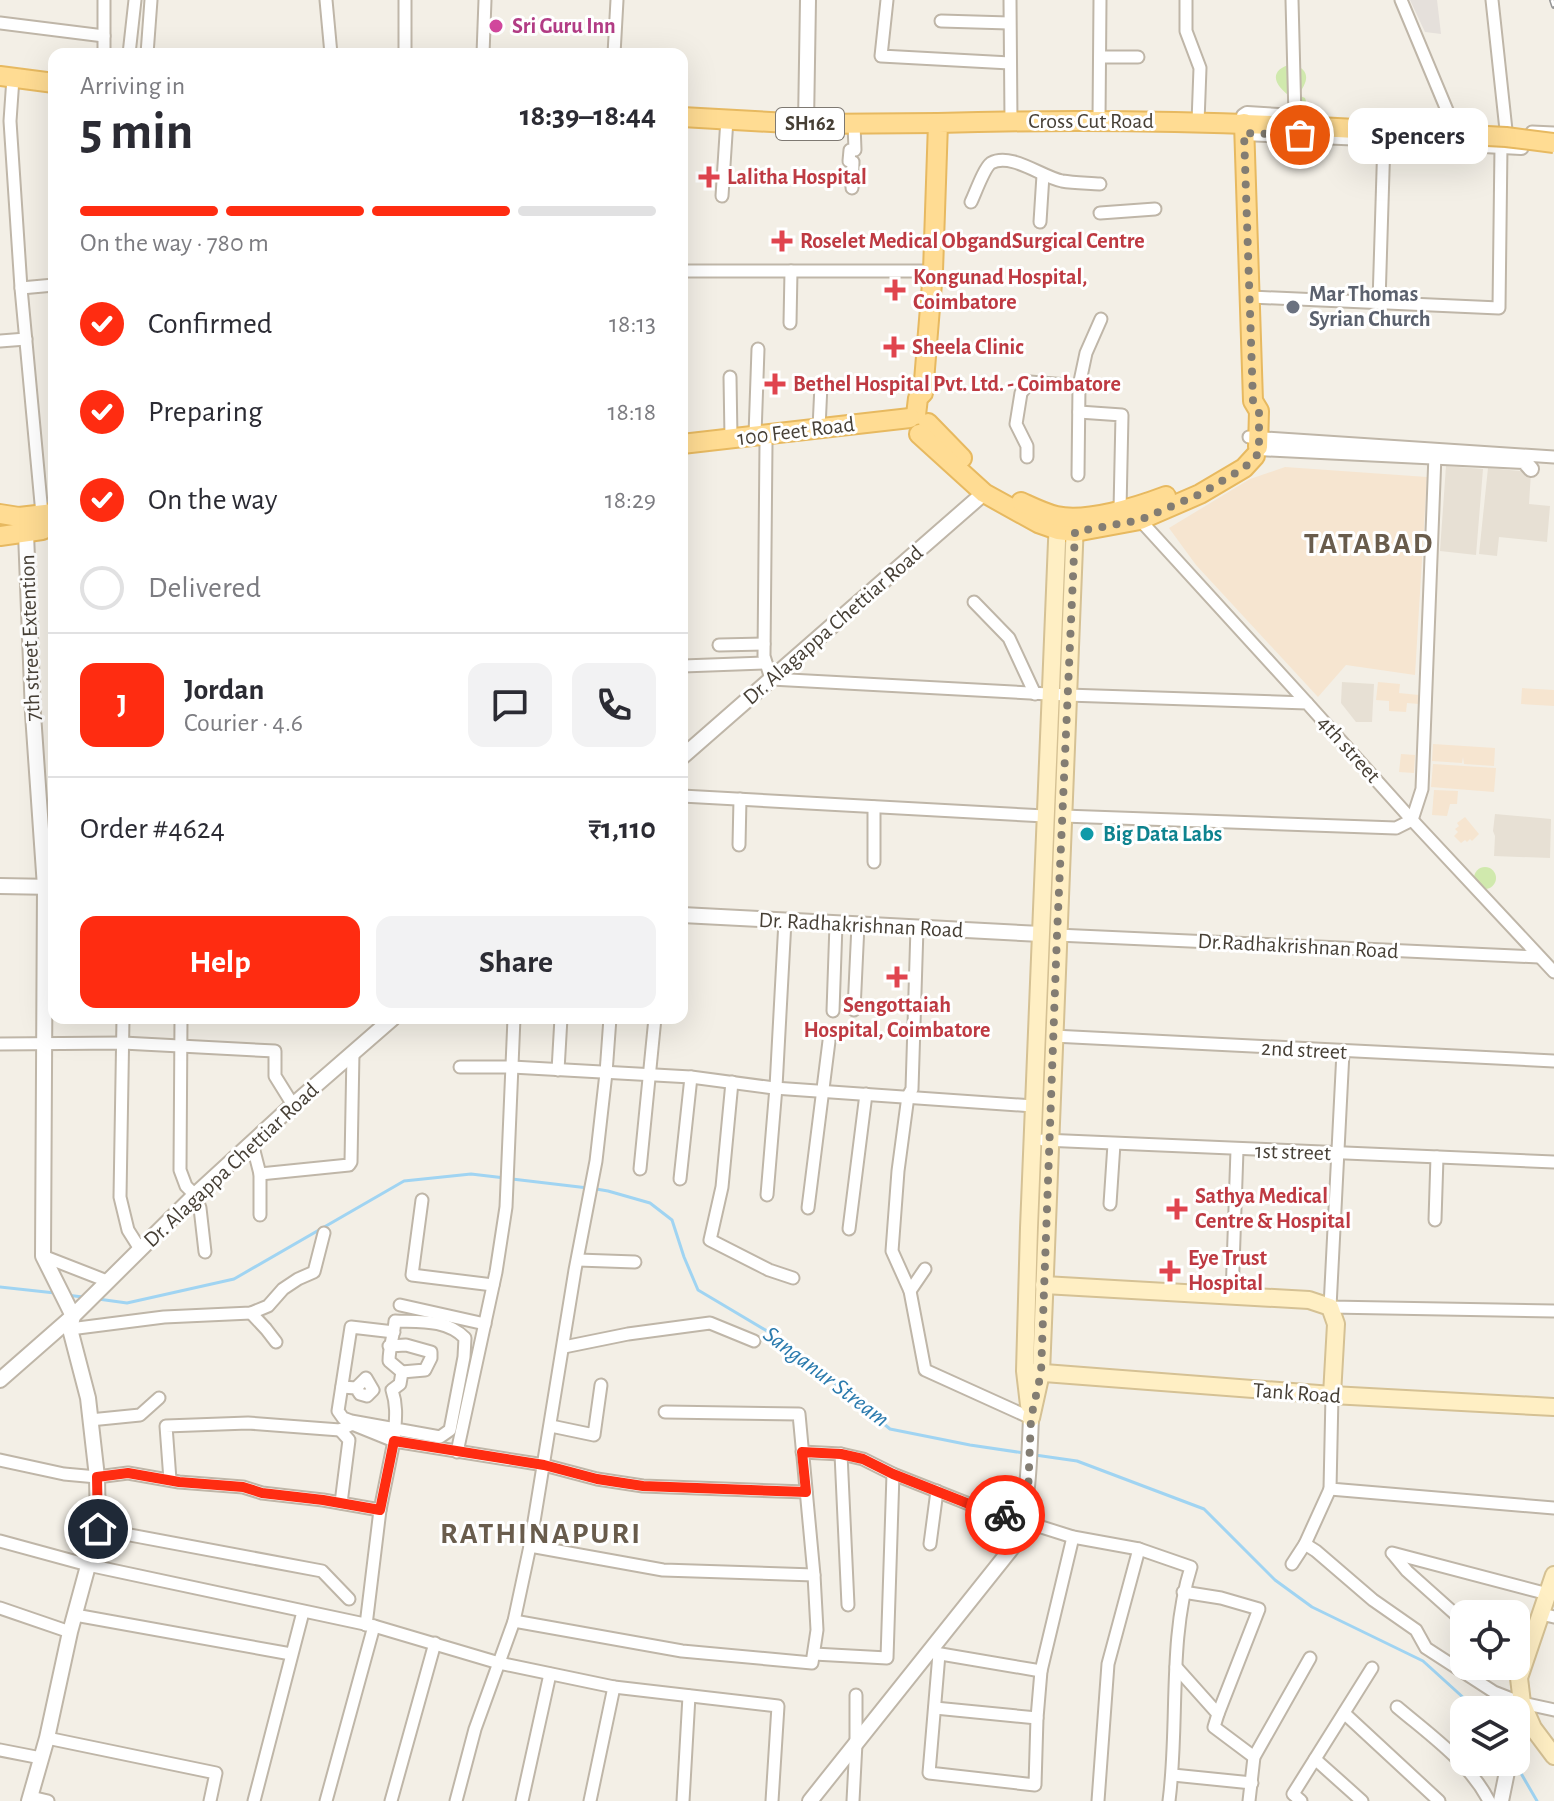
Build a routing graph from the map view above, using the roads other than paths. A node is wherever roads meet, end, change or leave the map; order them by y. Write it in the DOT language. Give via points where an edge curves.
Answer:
graph roads {
  1 [pos="104,0"];
  2 [pos="135,0"];
  3 [pos="151,0"];
  4 [pos="326,0"];
  5 [pos="405,0"];
  6 [pos="485,0"];
  7 [pos="617,0"];
  8 [pos="808,0"];
  9 [pos="887,0"];
  10 [pos="1010,0"];
  11 [pos="1100,0"];
  12 [pos="1186,0"];
  13 [pos="1292,0"];
  14 [pos="1401,0"];
  15 [pos="1492,0"];
  16 [pos="941,21"];
  17 [pos="0,23"];
  18 [pos="1009,23"];
  19 [pos="104,36"];
  20 [pos="104,48"];
  21 [pos="130,48"];
  22 [pos="147,48"];
  23 [pos="330,48"];
  24 [pos="405,48"];
  25 [pos="483,48"];
  26 [pos="614,48"];
  27 [pos="1100,57"];
  28 [pos="1138,57"];
  29 [pos="1010,63"];
  30 [pos="6,77"];
  31 [pos="48,82"];
  32 [pos="688,117"];
  33 [pos="1295,117"];
  34 [pos="727,119"];
  35 [pos="1099,120"];
  36 [pos="1011,121"];
  37 [pos="1198,122"];
  38 [pos="938,123"];
  39 [pos="806,124"];
  40 [pos="854,124"];
  41 [pos="1454,127"];
  42 [pos="1244,128"];
  43 [pos="1506,130"];
  44 [pos="1524,132"];
  45 [pos="1554,133"];
  46 [pos="1384,139"];
  47 [pos="1554,143"];
  48 [pos="1501,146"];
  49 [pos="1043,175"];
  50 [pos="1100,184"];
  51 [pos="852,188"];
  52 [pos="722,196"];
  53 [pos="971,202"];
  54 [pos="1155,209"];
  55 [pos="1100,213"];
  56 [pos="1040,222"];
  57 [pos="688,271"];
  58 [pos="791,271"];
  59 [pos="933,271"];
  60 [pos="48,286"];
  61 [pos="21,288"];
  62 [pos="1251,297"];
  63 [pos="1379,302"];
  64 [pos="1101,319"];
  65 [pos="790,323"];
  66 [pos="26,339"];
  67 [pos="0,341"];
  68 [pos="758,349"];
  69 [pos="730,377"];
  70 [pos="821,385"];
  71 [pos="1079,386"];
  72 [pos="1079,412"];
  73 [pos="918,423"];
  74 [pos="819,428"];
  75 [pos="731,438"];
  76 [pos="760,440"];
  77 [pos="688,443"];
  78 [pos="1254,447"];
  79 [pos="688,453"];
  80 [pos="1027,457"];
  81 [pos="1554,457"];
  82 [pos="1435,458"];
  83 [pos="1078,475"];
  84 [pos="984,493"];
  85 [pos="48,497"];
  86 [pos="1120,510"];
  87 [pos="48,518"];
  88 [pos="1140,520"];
  89 [pos="11,521"];
  90 [pos="1066,524"];
  91 [pos="0,527"];
  92 [pos="0,536"];
  93 [pos="974,602"];
  94 [pos="764,644"];
  95 [pos="719,645"];
  96 [pos="766,663"];
  97 [pos="688,666"];
  98 [pos="771,679"];
  99 [pos="1042,694"];
  100 [pos="1067,695"];
  101 [pos="1307,703"];
  102 [pos="688,752"];
  103 [pos="688,796"];
  104 [pos="740,799"];
  105 [pos="874,807"];
  106 [pos="1045,816"];
  107 [pos="1063,816"];
  108 [pos="1412,820"];
  109 [pos="739,845"];
  110 [pos="874,862"];
  111 [pos="48,867"];
  112 [pos="0,886"];
  113 [pos="48,887"];
  114 [pos="688,915"];
  115 [pos="785,921"];
  116 [pos="836,924"];
  117 [pos="858,925"];
  118 [pos="917,928"];
  119 [pos="1049,934"];
  120 [pos="48,939"];
  121 [pos="1539,957"];
  122 [pos="1554,972"];
  123 [pos="854,1010"];
  124 [pos="833,1011"];
  125 [pos="123,1024"];
  126 [pos="181,1024"];
  127 [pos="386,1024"];
  128 [pos="514,1024"];
  129 [pos="561,1024"];
  130 [pos="610,1024"];
  131 [pos="654,1024"];
  132 [pos="1053,1036"];
  133 [pos="829,1041"];
  134 [pos="44,1043"];
  135 [pos="123,1043"];
  136 [pos="0,1044"];
  137 [pos="181,1047"];
  138 [pos="353,1052"];
  139 [pos="1343,1052"];
  140 [pos="1554,1061"];
  141 [pos="460,1067"];
  142 [pos="512,1067"];
  143 [pos="558,1070"];
  144 [pos="606,1073"];
  145 [pos="649,1075"];
  146 [pos="691,1077"];
  147 [pos="732,1082"];
  148 [pos="776,1087"];
  149 [pos="824,1091"];
  150 [pos="866,1094"];
  151 [pos="908,1096"];
  152 [pos="293,1105"];
  153 [pos="1033,1106"];
  154 [pos="1041,1140"];
  155 [pos="252,1143"];
  156 [pos="1114,1144"];
  157 [pos="1237,1150"];
  158 [pos="1339,1154"];
  159 [pos="1437,1157"];
  160 [pos="1554,1162"];
  161 [pos="640,1169"];
  162 [pos="260,1174"];
  163 [pos="680,1179"];
  164 [pos="195,1195"];
  165 [pos="767,1195"];
  166 [pos="422,1200"];
  167 [pos="1110,1204"];
  168 [pos="808,1208"];
  169 [pos="260,1215"];
  170 [pos="1435,1220"];
  171 [pos="849,1229"];
  172 [pos="324,1233"];
  173 [pos="140,1249"];
  174 [pos="205,1252"];
  175 [pos="578,1260"];
  176 [pos="46,1262"];
  177 [pos="635,1262"];
  178 [pos="925,1269"];
  179 [pos="793,1278"];
  180 [pos="106,1283"];
  181 [pos="493,1285"];
  182 [pos="1044,1285"];
  183 [pos="910,1291"];
  184 [pos="1232,1296"];
  185 [pos="400,1305"];
  186 [pos="1330,1307"];
  187 [pos="1554,1311"];
  188 [pos="251,1313"];
  189 [pos="74,1315"];
  190 [pos="485,1324"];
  191 [pos="394,1332"];
  192 [pos="754,1341"];
  193 [pos="276,1342"];
  194 [pos="389,1346"];
  195 [pos="564,1347"];
  196 [pos="1033,1372"];
  197 [pos="401,1378"];
  198 [pos="0,1380"];
  199 [pos="601,1385"];
  200 [pos="342,1387"];
  201 [pos="356,1388"];
  202 [pos="1332,1395"];
  203 [pos="159,1398"];
  204 [pos="1554,1407"];
  205 [pos="665,1412"];
  206 [pos="1031,1418"];
  207 [pos="90,1420"];
  208 [pos="551,1426"];
  209 [pos="395,1427"];
  210 [pos="340,1430"];
  211 [pos="394,1441"];
  212 [pos="457,1452"];
  213 [pos="802,1452"];
  214 [pos="841,1454"];
  215 [pos="0,1460"];
  216 [pos="544,1465"];
  217 [pos="893,1474"];
  218 [pos="97,1477"];
  219 [pos="170,1480"];
  220 [pos="1330,1489"];
  221 [pos="937,1491"];
  222 [pos="806,1492"];
  223 [pos="341,1503"];
  224 [pos="1554,1508"];
  225 [pos="380,1510"];
  226 [pos="1023,1520"];
  227 [pos="98,1529"];
  228 [pos="1073,1537"];
  229 [pos="0,1541"];
  230 [pos="930,1544"];
  231 [pos="1305,1544"];
  232 [pos="530,1546"];
  233 [pos="1139,1549"];
  234 [pos="1292,1564"];
  235 [pos="88,1565"];
  236 [pos="814,1575"];
  237 [pos="1554,1575"];
  238 [pos="1183,1592"];
  239 [pos="1548,1594"];
  240 [pos="349,1599"];
  241 [pos="848,1605"];
  242 [pos="1450,1609"];
  243 [pos="1,1611"];
  244 [pos="303,1612"];
  245 [pos="75,1615"];
  246 [pos="1547,1616"];
  247 [pos="514,1621"];
  248 [pos="370,1625"];
  249 [pos="70,1632"];
  250 [pos="435,1643"];
  251 [pos="1530,1644"];
  252 [pos="935,1653"];
  253 [pos="291,1654"];
  254 [pos="814,1654"];
  255 [pos="1310,1658"];
  256 [pos="499,1663"];
  257 [pos="1176,1667"];
  258 [pos="1372,1668"];
  259 [pos="1041,1671"];
  260 [pos="550,1674"];
  261 [pos="614,1687"];
  262 [pos="856,1695"];
  263 [pos="689,1696"];
  264 [pos="1504,1696"];
  265 [pos="1530,1705"];
  266 [pos="1397,1707"];
  267 [pos="935,1708"];
  268 [pos="1554,1710"];
  269 [pos="1344,1713"];
  270 [pos="1218,1714"];
  271 [pos="1037,1718"];
  272 [pos="1530,1721"];
  273 [pos="47,1738"];
  274 [pos="856,1743"];
  275 [pos="0,1750"];
  276 [pos="1554,1756"];
  277 [pos="1254,1757"];
  278 [pos="41,1758"];
  279 [pos="1315,1759"];
  280 [pos="1173,1775"];
  281 [pos="1506,1776"];
  282 [pos="1252,1783"];
  283 [pos="30,1799"];
  284 [pos="48,1801"];
  285 [pos="210,1801"];
  286 [pos="254,1801"];
  287 [pos="326,1801"];
  288 [pos="391,1801"];
  289 [pos="456,1801"];
  290 [pos="522,1801"];
  291 [pos="590,1801"];
  292 [pos="683,1801"];
  293 [pos="772,1801"];
  294 [pos="810,1801"];
  295 [pos="853,1801"];
  296 [pos="1098,1801"];
  297 [pos="1169,1801"];
  298 [pos="1249,1801"];
  299 [pos="1301,1801"];
  300 [pos="1362,1801"];
  301 [pos="1439,1801"];
  302 [pos="1489,1801"];
  303 [pos="1501,1801"];
  1 -- 19 [label="street"];
  2 -- 21 [label="street"];
  3 -- 22 [label="street"];
  4 -- 23 [label="street"];
  5 -- 24 [label="street"];
  6 -- 25 [label="street"];
  7 -- 26 [label="street"];
  8 -- 39 [label="street"];
  9 -- 29 [label="street" via="881,56"];
  10 -- 18 [label="street"];
  11 -- 27 [label="street"];
  12 -- 37 [label="street" via="1186,31 1200,68"];
  13 -- 33 [label="street"];
  14 -- 41 [label="street"];
  15 -- 43 [label="street"];
  16 -- 18 [label="street"];
  17 -- 19 [label="street"];
  18 -- 29 [label="street"];
  19 -- 20 [label="street"];
  27 -- 28 [label="street"];
  27 -- 35 [label="street"];
  29 -- 36 [label="street"];
  30 -- 31 [label="main road"];
  30 -- 61 [label="street"];
  32 -- 34 [label="main road, Cross Cut Road / SH162"];
  33 -- 41 [label="street"];
  33 -- 42 [label="street" via="1247,114"];
  34 -- 39 [label="main road, Cross Cut Road / SH162"];
  34 -- 52 [label="street"];
  35 -- 36 [label="main road, Cross Cut Road"];
  35 -- 37 [label="main road, Cross Cut Road"];
  36 -- 38 [label="main road, Cross Cut Road"];
  37 -- 42 [label="main road, Cross Cut Road"];
  38 -- 40 [label="main road, Cross Cut Road / SH162"];
  38 -- 59 [label="main road"];
  39 -- 40 [label="main road, Cross Cut Road / SH162"];
  40 -- 51 [label="street"];
  41 -- 43 [label="street"];
  42 -- 46 [label="street"];
  42 -- 47 [label="main road, Cross Cut Road, bridge" via="1272,124"];
  42 -- 62 [label="main road"];
  43 -- 44 [label="street"];
  44 -- 45 [label="street"];
  44 -- 48 [label="street" via="1521,147"];
  46 -- 48 [label="street"];
  46 -- 63 [label="street"];
  48 -- 63 [label="street" via="1499,308"];
  49 -- 50 [label="street"];
  49 -- 53 [label="street" via="1017,162 994,162 987,166"];
  49 -- 56 [label="street"];
  54 -- 55 [label="street"];
  57 -- 58 [label="street"];
  58 -- 59 [label="street"];
  58 -- 65 [label="street"];
  59 -- 73 [label="main road" via="923,393 928,399"];
  60 -- 61 [label="street"];
  61 -- 66 [label="street"];
  62 -- 63 [label="street"];
  62 -- 78 [label="main road" via="1249,411"];
  64 -- 71 [label="street"];
  66 -- 67 [label="street"];
  66 -- 85 [label="street"];
  68 -- 76 [label="street"];
  69 -- 75 [label="street"];
  70 -- 74 [label="street"];
  71 -- 72 [label="street"];
  71 -- 80 [label="street" via="1030,382 1021,393 1016,424"];
  72 -- 83 [label="street"];
  72 -- 86 [label="street" via="1122,415"];
  73 -- 74 [label="main road, 100 Feet Road"];
  73 -- 76 [label="main road, 100 Feet Road"];
  73 -- 84 [label="main road"];
  73 -- 90 [label="main road" via="987,480"];
  74 -- 76 [label="main road, 100 Feet Road"];
  75 -- 76 [label="main road, 100 Feet Road"];
  75 -- 77 [label="main road, 100 Feet Road"];
  76 -- 79 [label="main road, 100 Feet Road"];
  76 -- 94 [label="street"];
  78 -- 81 [label="street"];
  78 -- 82 [label="street"];
  78 -- 86 [label="main road" via="1197,485"];
  78 -- 88 [label="main road" via="1244,468"];
  82 -- 82 [label="street" via="1524,461 1531,469"];
  82 -- 108 [label="street" via="1422,789"];
  84 -- 90 [label="main road" via="1038,523"];
  84 -- 98 [label="street, Dr. Alagappa Chettiar Road"];
  86 -- 90 [label="main road"];
  87 -- 89 [label="main road"];
  88 -- 90 [label="main road"];
  88 -- 101 [label="street"];
  89 -- 91 [label="main road"];
  89 -- 92 [label="main road"];
  89 -- 111 [label="street, 7th street Extention"];
  90 -- 99 [label="main road"];
  90 -- 100 [label="main road"];
  93 -- 99 [label="street" via="1009,638"];
  94 -- 95 [label="street"];
  94 -- 96 [label="street"];
  96 -- 97 [label="street"];
  96 -- 98 [label="street"];
  98 -- 99 [label="street"];
  98 -- 102 [label="street, Dr. Alagappa Chettiar Road"];
  99 -- 100 [label="street, 4th street"];
  99 -- 106 [label="main road"];
  100 -- 101 [label="street, 4th street"];
  100 -- 107 [label="main road"];
  101 -- 108 [label="street, 4th street"];
  103 -- 104 [label="street"];
  104 -- 105 [label="street"];
  104 -- 109 [label="street"];
  105 -- 106 [label="street"];
  105 -- 110 [label="street"];
  106 -- 119 [label="main road"];
  107 -- 108 [label="street" via="1396,828"];
  107 -- 119 [label="main road"];
  108 -- 121 [label="street, 4th street"];
  112 -- 113 [label="street"];
  114 -- 115 [label="street, Dr. Radhakrishnan Road"];
  115 -- 116 [label="street, Dr. Radhakrishnan Road"];
  115 -- 148 [label="street"];
  116 -- 117 [label="street, Dr. Radhakrishnan Road"];
  116 -- 124 [label="street"];
  117 -- 118 [label="street, Dr. Radhakrishnan Road"];
  117 -- 123 [label="street"];
  118 -- 119 [label="street, Dr. Radhakrishnan Road"];
  118 -- 151 [label="street"];
  119 -- 121 [label="street, Dr.Radhakrishnan Road"];
  119 -- 132 [label="main road"];
  119 -- 153 [label="main road"];
  120 -- 134 [label="street, 7th street Extention"];
  121 -- 122 [label="street, 4th street"];
  125 -- 135 [label="street"];
  126 -- 137 [label="street"];
  127 -- 138 [label="street, Dr. Alagappa Chettiar Road"];
  128 -- 142 [label="street"];
  129 -- 143 [label="street"];
  130 -- 144 [label="street"];
  131 -- 145 [label="street"];
  132 -- 139 [label="street, 2nd street"];
  132 -- 154 [label="main road"];
  133 -- 149 [label="street"];
  134 -- 135 [label="street"];
  134 -- 136 [label="street"];
  134 -- 176 [label="street, 7th street Extention"];
  135 -- 137 [label="street"];
  135 -- 173 [label="street" via="120,1197 128,1230"];
  137 -- 152 [label="street" via="275,1051 275,1076"];
  137 -- 164 [label="street" via="180,1170"];
  138 -- 152 [label="street, Dr. Alagappa Chettiar Road"];
  138 -- 162 [label="street" via="349,1165"];
  139 -- 140 [label="street, 2nd street"];
  139 -- 158 [label="street"];
  141 -- 142 [label="street"];
  142 -- 143 [label="street"];
  142 -- 181 [label="street" via="506,1207"];
  143 -- 144 [label="street"];
  144 -- 145 [label="street"];
  144 -- 175 [label="street"];
  145 -- 146 [label="street"];
  145 -- 161 [label="street"];
  146 -- 147 [label="street"];
  146 -- 163 [label="street"];
  147 -- 148 [label="street"];
  147 -- 179 [label="street" via="722,1187 710,1240"];
  148 -- 149 [label="street"];
  148 -- 165 [label="street"];
  149 -- 150 [label="street"];
  149 -- 168 [label="street"];
  150 -- 151 [label="street"];
  150 -- 171 [label="street"];
  151 -- 153 [label="street"];
  151 -- 183 [label="street" via="892,1251"];
  152 -- 155 [label="street, Dr. Alagappa Chettiar Road"];
  153 -- 154 [label="main road"];
  154 -- 156 [label="street, 1st street"];
  154 -- 182 [label="main road"];
  154 -- 196 [label="main road"];
  155 -- 162 [label="street"];
  155 -- 164 [label="street, Dr. Alagappa Chettiar Road"];
  156 -- 157 [label="street, 1st street"];
  156 -- 167 [label="street"];
  157 -- 158 [label="street, 1st street"];
  157 -- 184 [label="street"];
  158 -- 159 [label="street, 1st street"];
  158 -- 186 [label="street"];
  159 -- 160 [label="street, 1st street"];
  159 -- 170 [label="street"];
  162 -- 169 [label="street"];
  164 -- 173 [label="street, Dr. Alagappa Chettiar Road"];
  164 -- 174 [label="street"];
  166 -- 181 [label="street" via="412,1275"];
  172 -- 188 [label="street" via="314,1272"];
  173 -- 180 [label="street, Dr. Alagappa Chettiar Road"];
  175 -- 177 [label="street"];
  175 -- 195 [label="street"];
  176 -- 180 [label="street"];
  176 -- 189 [label="street"];
  178 -- 183 [label="street"];
  180 -- 189 [label="street, Dr. Alagappa Chettiar Road"];
  181 -- 190 [label="street"];
  182 -- 184 [label="main road"];
  182 -- 196 [label="main road"];
  183 -- 206 [label="street" via="925,1370"];
  184 -- 186 [label="main road" via="1309,1300"];
  185 -- 190 [label="street"];
  186 -- 187 [label="street"];
  186 -- 202 [label="main road" via="1336,1324"];
  188 -- 189 [label="street"];
  188 -- 193 [label="street"];
  189 -- 198 [label="street, Dr. Alagappa Chettiar Road"];
  189 -- 207 [label="street"];
  190 -- 212 [label="street"];
  191 -- 194 [label="street"];
  191 -- 200 [label="street" via="351,1327"];
  191 -- 209 [label="street" via="395,1321 437,1323 465,1338 450,1430 440,1437"];
  192 -- 195 [label="street" via="710,1323"];
  194 -- 197 [label="street" via="389,1361"];
  194 -- 197 [label="street" via="431,1352 425,1370"];
  195 -- 208 [label="street"];
  196 -- 202 [label="main road, Tank Road"];
  196 -- 206 [label="main road"];
  197 -- 209 [label="street" via="392,1390"];
  199 -- 208 [label="street" via="594,1435"];
  200 -- 201 [label="street"];
  200 -- 209 [label="street" via="338,1411 343,1418"];
  202 -- 204 [label="main road, Tank Road"];
  202 -- 220 [label="street"];
  203 -- 207 [label="street" via="140,1415"];
  205 -- 213 [label="street" via="799,1414"];
  206 -- 226 [label="street"];
  207 -- 218 [label="street"];
  208 -- 216 [label="street"];
  209 -- 211 [label="street"];
  210 -- 211 [label="street" via="352,1424"];
  210 -- 219 [label="street" via="248,1423 166,1426"];
  210 -- 223 [label="street" via="349,1440"];
  211 -- 212 [label="street"];
  211 -- 225 [label="street"];
  212 -- 216 [label="street"];
  213 -- 214 [label="street"];
  213 -- 222 [label="street"];
  214 -- 217 [label="street"];
  214 -- 241 [label="street"];
  215 -- 218 [label="street"];
  216 -- 222 [label="street" via="643,1486"];
  216 -- 232 [label="street"];
  217 -- 221 [label="street"];
  217 -- 254 [label="street" via="887,1658"];
  218 -- 219 [label="street" via="128,1473"];
  218 -- 227 [label="street"];
  219 -- 223 [label="street"];
  220 -- 224 [label="street"];
  220 -- 231 [label="street"];
  221 -- 226 [label="street"];
  221 -- 230 [label="street"];
  222 -- 236 [label="street"];
  223 -- 225 [label="street"];
  225 -- 248 [label="street"];
  226 -- 228 [label="street"];
  226 -- 252 [label="street" via="1015,1544"];
  227 -- 235 [label="street"];
  227 -- 240 [label="street" via="322,1571"];
  228 -- 233 [label="street"];
  228 -- 259 [label="street"];
  229 -- 235 [label="street"];
  231 -- 234 [label="street"];
  231 -- 264 [label="street" via="1416,1630 1426,1648"];
  232 -- 236 [label="street" via="663,1570"];
  232 -- 247 [label="street"];
  233 -- 238 [label="street" via="1191,1567"];
  233 -- 296 [label="street" via="1108,1664"];
  235 -- 244 [label="street"];
  235 -- 245 [label="street"];
  236 -- 254 [label="street"];
  237 -- 239 [label="main road"];
  238 -- 257 [label="street"];
  238 -- 270 [label="street" via="1259,1609"];
  239 -- 242 [label="street" via="1392,1553"];
  239 -- 246 [label="main road"];
  243 -- 249 [label="street"];
  244 -- 248 [label="street"];
  244 -- 253 [label="street"];
  245 -- 249 [label="street"];
  245 -- 253 [label="street"];
  246 -- 251 [label="main road"];
  247 -- 254 [label="street" via="682,1651 812,1663"];
  247 -- 256 [label="street"];
  248 -- 250 [label="street"];
  248 -- 287 [label="street"];
  249 -- 273 [label="street"];
  250 -- 256 [label="street"];
  250 -- 288 [label="street"];
  252 -- 259 [label="street"];
  252 -- 267 [label="street"];
  252 -- 274 [label="street"];
  253 -- 286 [label="street"];
  255 -- 277 [label="street"];
  256 -- 260 [label="street"];
  256 -- 289 [label="street"];
  257 -- 270 [label="street"];
  257 -- 280 [label="street"];
  258 -- 269 [label="street"];
  259 -- 271 [label="street"];
  260 -- 261 [label="street"];
  260 -- 290 [label="street"];
  261 -- 263 [label="street"];
  261 -- 291 [label="street"];
  262 -- 274 [label="street"];
  263 -- 292 [label="street"];
  263 -- 293 [label="street" via="778,1706"];
  265 -- 268 [label="street"];
  266 -- 302 [label="street" via="1479,1781"];
  267 -- 271 [label="street"];
  267 -- 271 [label="street" via="929,1773 1035,1785"];
  269 -- 279 [label="street"];
  269 -- 301 [label="street"];
  270 -- 277 [label="street" via="1214,1727"];
  272 -- 276 [label="main road"];
  273 -- 278 [label="street"];
  273 -- 285 [label="street" via="216,1773"];
  274 -- 294 [label="street"];
  274 -- 295 [label="street"];
  275 -- 278 [label="street"];
  277 -- 282 [label="street"];
  278 -- 283 [label="street"];
  279 -- 299 [label="street" via="1293,1794"];
  279 -- 300 [label="street"];
  280 -- 282 [label="street"];
  280 -- 297 [label="street"];
  281 -- 303 [label="street"];
  282 -- 298 [label="street"];
  283 -- 284 [label="street"];
}
